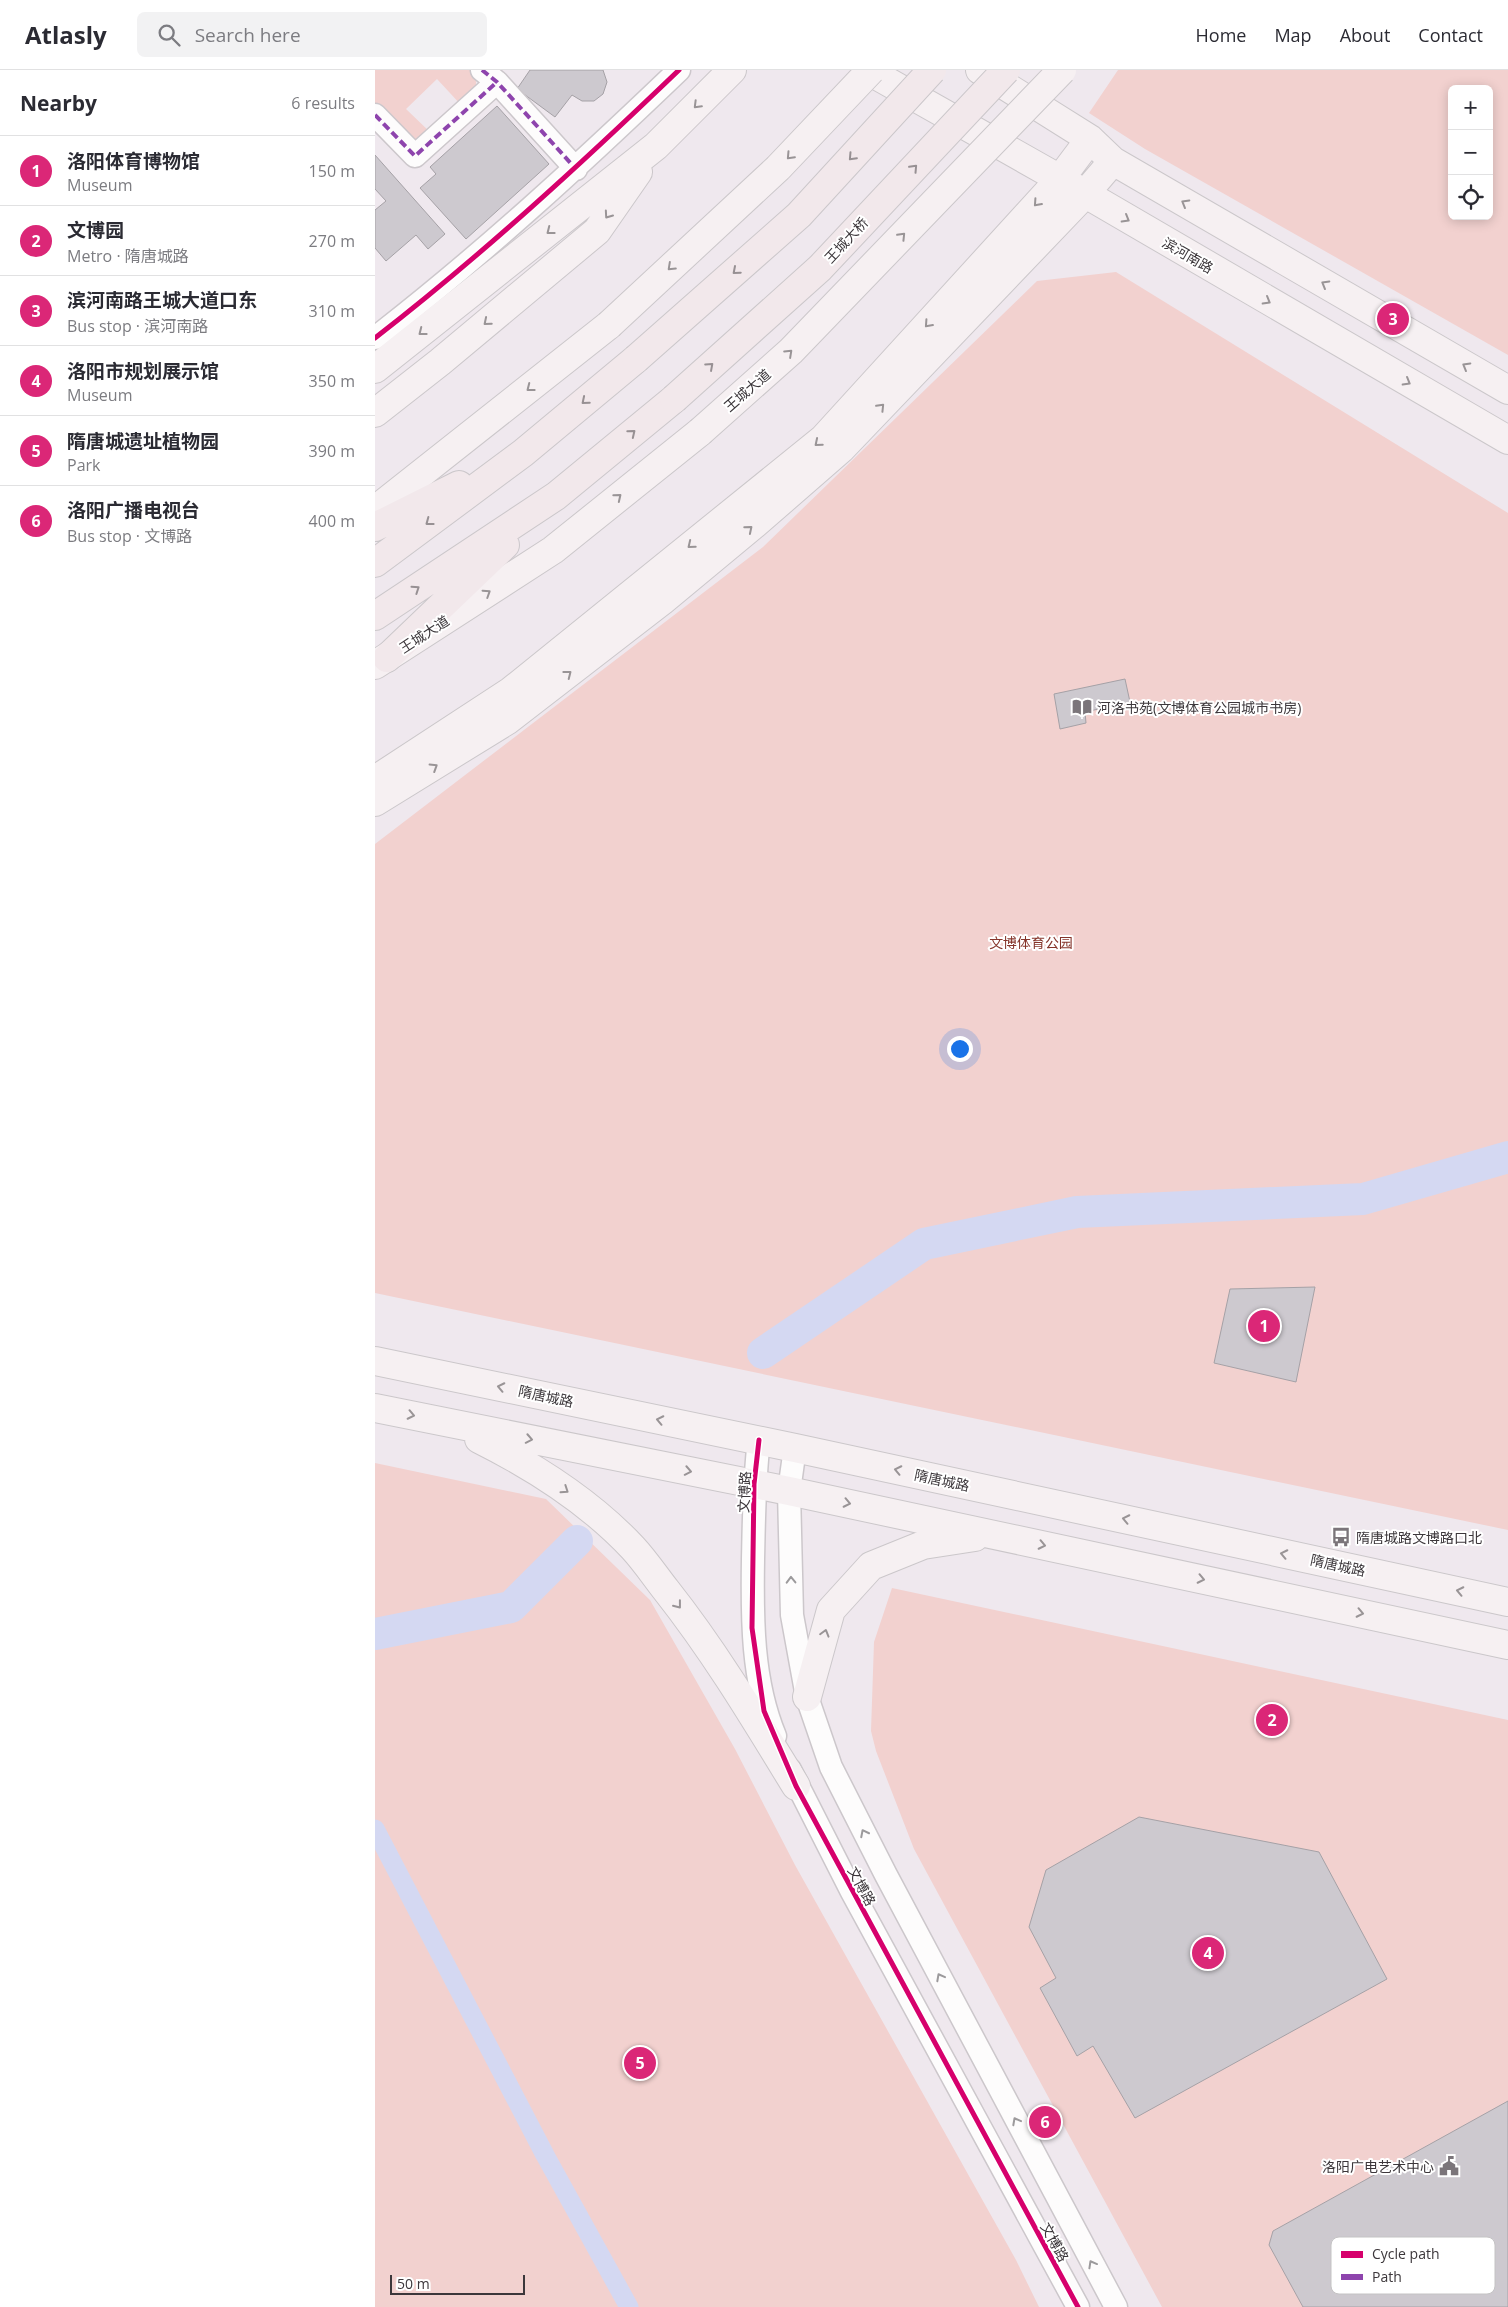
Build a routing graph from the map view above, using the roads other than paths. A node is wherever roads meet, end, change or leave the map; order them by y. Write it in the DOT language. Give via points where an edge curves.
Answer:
graph roads {
  1 [pos="679,70"];
  2 [pos="732,70"];
  3 [pos="867,70"];
  4 [pos="871,70"];
  5 [pos="932,70"];
  6 [pos="981,70"];
  7 [pos="1005,70"];
  8 [pos="1062,70"];
  9 [pos="490,76"];
  10 [pos="375,115"];
  11 [pos="1090,138"];
  12 [pos="656,146"];
  13 [pos="1113,161"];
  14 [pos="576,169"];
  15 [pos="1060,179"];
  16 [pos="1084,195"];
  17 [pos="375,338"];
  18 [pos="375,369"];
  19 [pos="1508,390"];
  20 [pos="375,412"];
  21 [pos="1508,440"];
  22 [pos="523,453"];
  23 [pos="556,496"];
  24 [pos="375,510"];
  25 [pos="375,527"];
  26 [pos="375,563"];
  27 [pos="375,616"];
  28 [pos="381,662"];
  29 [pos="379,795"];
  30 [pos="375,1361"];
  31 [pos="375,1408"];
  32 [pos="447,1423"];
  33 [pos="759,1440"];
  34 [pos="795,1448"];
  35 [pos="754,1484"];
  36 [pos="789,1491"];
  37 [pos="994,1535"];
  38 [pos="1508,1602"];
  39 [pos="1508,1645"];
  40 [pos="807,1697"];
  41 [pos="796,1786"];
  42 [pos="1078,2307"];
  43 [pos="1116,2307"];
  1 -- 14 [label="street"];
  2 -- 12 [label="main road, one-way"];
  3 -- 15 [label="main road, 滨河南路"];
  4 -- 24 [label="main road, one-way, bridge" via="779,168 609,325"];
  5 -- 22 [label="highway, one-way, bridge" via="799,215 636,359"];
  6 -- 11 [label="main road"];
  23 -- 7 [label="highway, 王城大桥, one-way, bridge" via="674,399 820,268"];
  28 -- 8 [label="main road, 王城大道, one-way, bridge" via="553,550 700,432 791,351"];
  9 -- 10 [label="street" via="415,156"];
  9 -- 14 [label="street"];
  11 -- 13 [label="main road"];
  11 -- 15 [label="main road"];
  12 -- 18 [label="main road, one-way"];
  12 -- 20 [label="main road, one-way" via="597,231"];
  13 -- 16 [label="main road"];
  19 -- 13 [label="main road, one-way"];
  14 -- 17 [label="street" via="430,296"];
  15 -- 16 [label="main road, 滨河南路"];
  15 -- 29 [label="main road, one-way" via="823,438"];
  16 -- 21 [label="main road, 滨河南路, one-way"];
  29 -- 16 [label="main road, one-way" via="508,720 663,601 756,523 841,449"];
  22 -- 25 [label="highway"];
  22 -- 26 [label="highway, one-way"];
  27 -- 23 [label="highway, one-way"];
  23 -- 28 [label="highway"];
  33 -- 30 [label="main road, 隋唐城路, one-way"];
  31 -- 32 [label="main road, one-way"];
  32 -- 35 [label="main road, one-way"];
  32 -- 41 [label="main road, one-way" via="520,1460 582,1502 633,1548 691,1622"];
  33 -- 34 [label="main road, 隋唐城路"];
  33 -- 35 [label="street, 文博路"];
  34 -- 36 [label="street, 文博路"];
  38 -- 34 [label="main road, 隋唐城路, one-way"];
  35 -- 36 [label="main road"];
  35 -- 41 [label="street, 文博路" via="752,1628 765,1711"];
  36 -- 37 [label="main road, one-way"];
  40 -- 36 [label="street, 文博路, one-way" via="792,1614"];
  37 -- 39 [label="main road, one-way"];
  40 -- 37 [label="main road, one-way" via="831,1610 871,1566 923,1545"];
  43 -- 40 [label="street, 文博路, one-way" via="886,1876 831,1767"];
  41 -- 42 [label="street, 文博路"];
}
